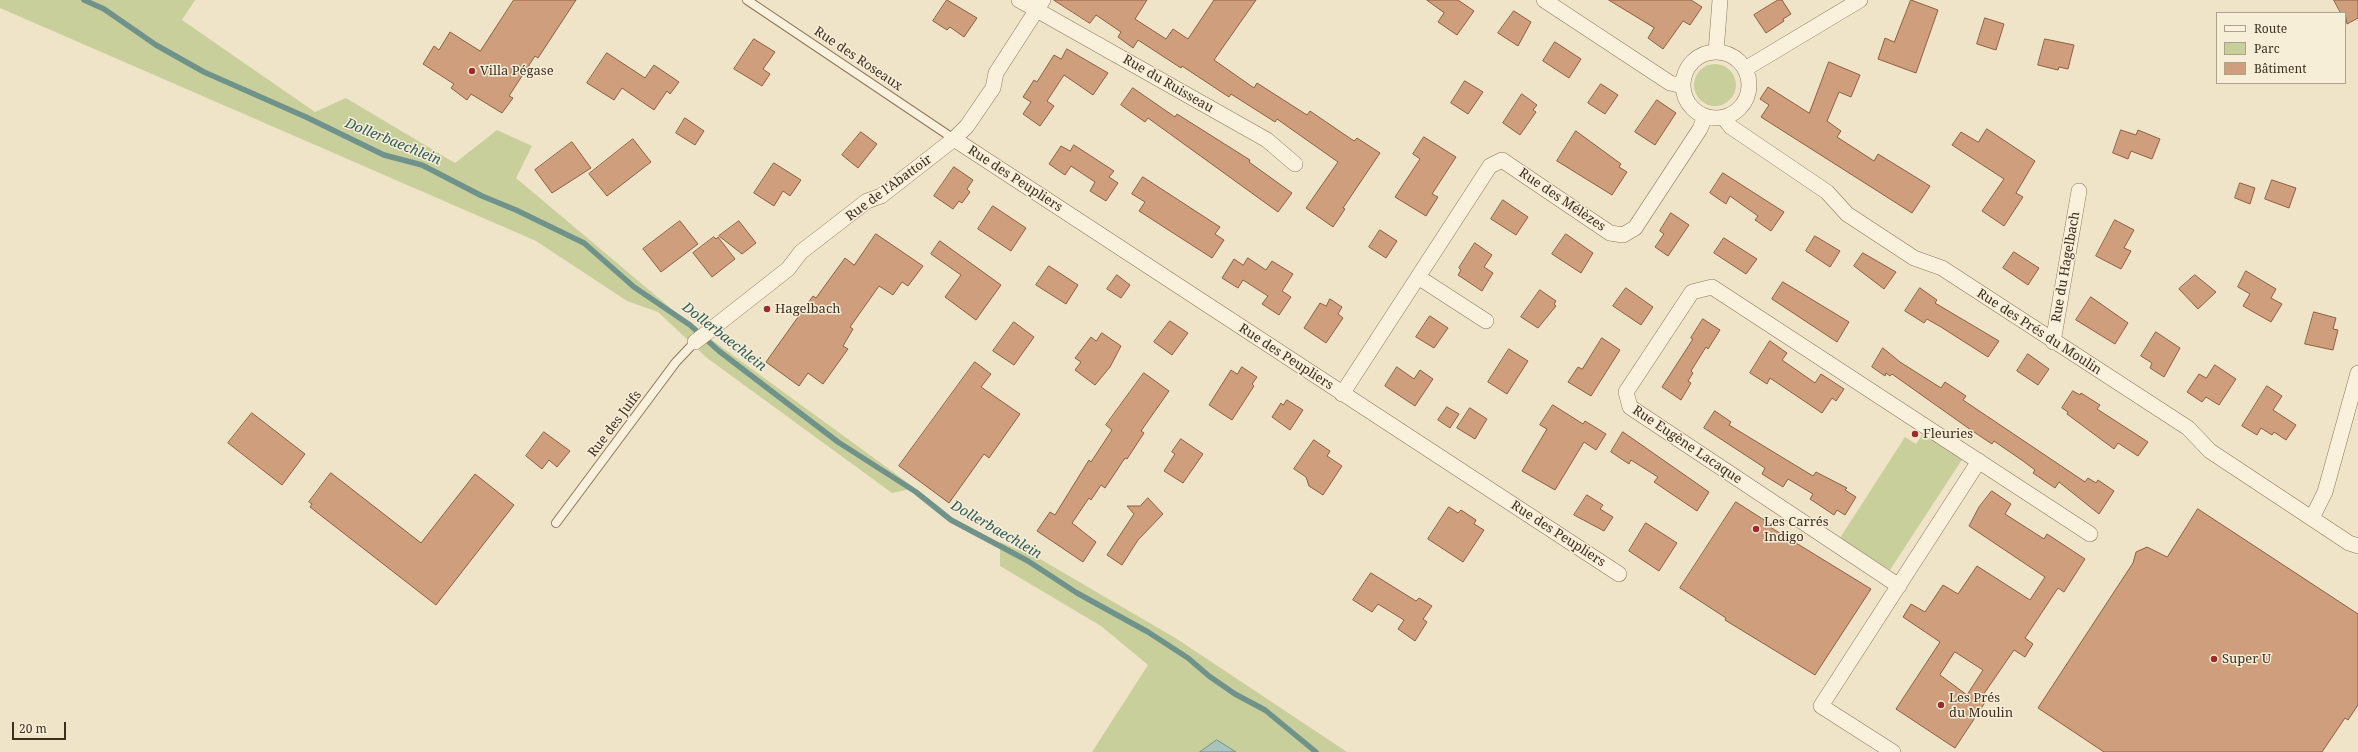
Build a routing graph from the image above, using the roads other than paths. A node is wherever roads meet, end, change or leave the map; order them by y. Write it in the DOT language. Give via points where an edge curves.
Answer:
graph roads {
  1 [pos="747,0"];
  2 [pos="1019,0"];
  3 [pos="1544,0"];
  4 [pos="1720,0"];
  5 [pos="1860,0"];
  6 [pos="1040,4"];
  7 [pos="1716,52"];
  8 [pos="1745,69"];
  9 [pos="1682,86"];
  10 [pos="1705,116"];
  11 [pos="1723,117"];
  12 [pos="954,139"];
  13 [pos="1295,164"];
  14 [pos="2079,191"];
  15 [pos="1418,277"];
  16 [pos="1486,321"];
  17 [pos="695,342"];
  18 [pos="2053,342"];
  19 [pos="2358,373"];
  20 [pos="1342,394"];
  21 [pos="1979,461"];
  22 [pos="2312,518"];
  23 [pos="556,523"];
  24 [pos="2090,534"];
  25 [pos="2358,546"];
  26 [pos="1619,574"];
  27 [pos="1898,586"];
  28 [pos="1893,752"];
  1 -- 12 [label="lane, Rue des Roseaux"];
  2 -- 6 [label="street, Rue du Ruisseau"];
  3 -- 9 [label="street" via="1670,83"];
  4 -- 7 [label="street"];
  5 -- 8 [label="street"];
  6 -- 12 [label="street, Rue de l'Abattoir" via="996,72 993,88 967,126"];
  6 -- 13 [label="street, Rue du Ruisseau" via="1267,140"];
  7 -- 8 [label="street" via="1733,56"];
  7 -- 9 [label="street" via="1696,58 1686,71"];
  8 -- 11 [label="street" via="1748,78 1746,99 1740,107"];
  9 -- 10 [label="street" via="1689,104"];
  10 -- 11 [label="street"];
  10 -- 15 [label="street, Rue des Mélèzes" via="1700,129 1635,228 1623,235 1610,233 1502,160 1490,166"];
  11 -- 18 [label="street, Rue des Prés du Moulin" via="1731,127 1827,192 1847,214 1914,258 1942,268"];
  12 -- 17 [label="street, Rue de l'Abattoir" via="886,192 867,201 801,252 788,269"];
  12 -- 20 [label="street, Rue des Peupliers"];
  14 -- 18 [label="street, Rue du Hagelbach"];
  15 -- 16 [label="street"];
  15 -- 20 [label="street, Rue des Mélèzes"];
  17 -- 23 [label="lane, Rue des Juifs" via="676,362"];
  18 -- 22 [label="street, Rue des Prés du Moulin" via="2188,428 2210,451"];
  19 -- 22 [label="street" via="2325,492"];
  20 -- 26 [label="street, Rue des Peupliers"];
  21 -- 24 [label="street, Rue Eugène Lacaque"];
  21 -- 27 [label="street"];
  21 -- 27 [label="street, Rue Eugène Lacaque" via="1712,287 1692,292 1626,392 1630,407"];
  22 -- 25 [label="street, Rue des Prés du Moulin" via="2349,543"];
  27 -- 28 [label="street" via="1821,706"];
}
